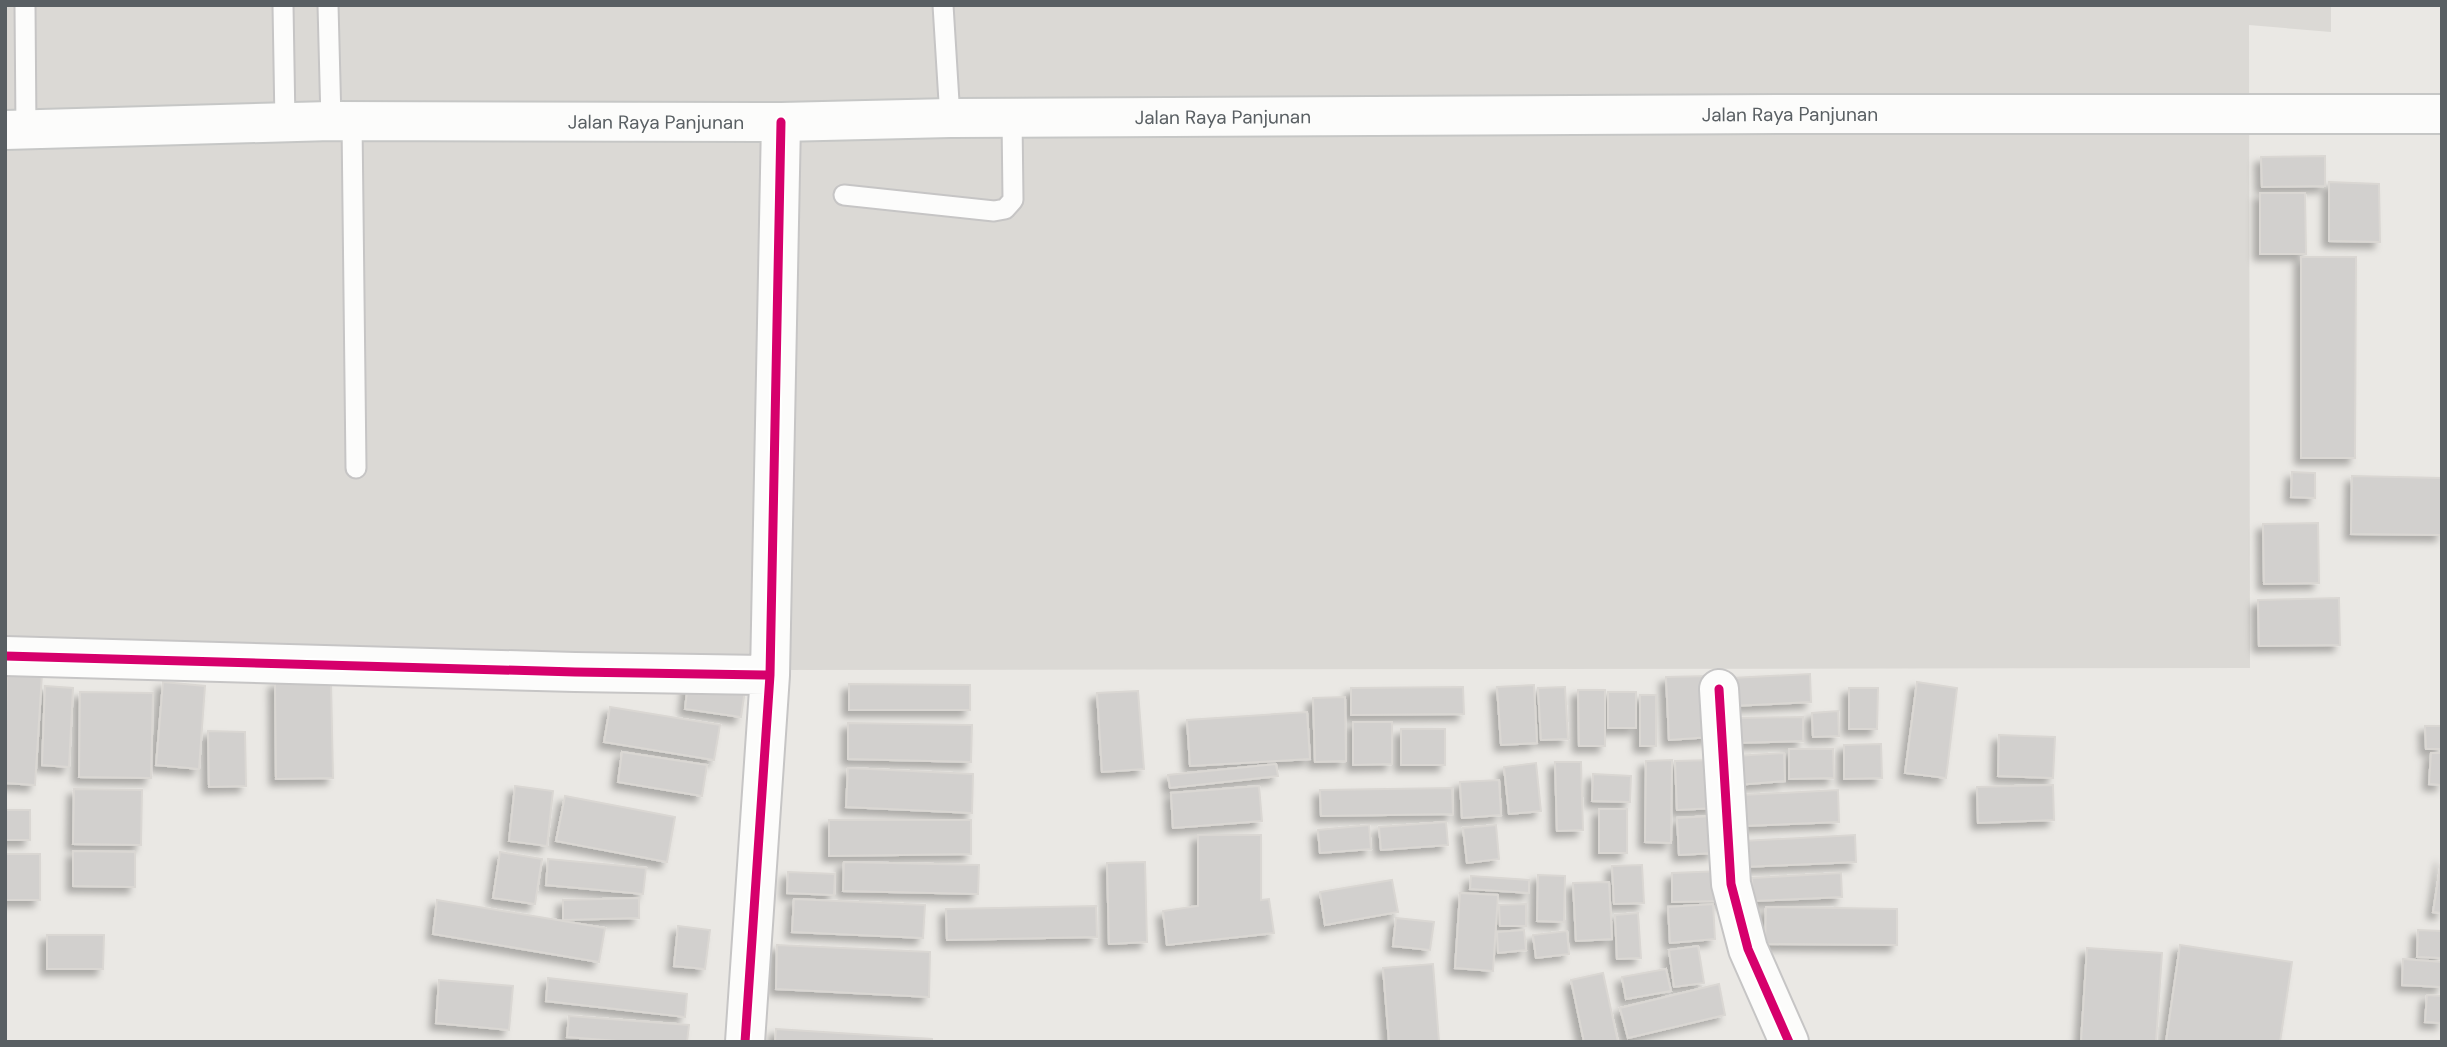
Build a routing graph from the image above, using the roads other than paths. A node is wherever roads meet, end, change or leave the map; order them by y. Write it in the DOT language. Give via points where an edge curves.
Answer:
graph roads {
  1 [pos="284,5"];
  2 [pos="328,5"];
  3 [pos="943,5"];
  4 [pos="25,10"];
  5 [pos="285,105"];
  6 [pos="949,107"];
  7 [pos="337,112"];
  8 [pos="2442,114"];
  9 [pos="1012,118"];
  10 [pos="19,119"];
  11 [pos="782,122"];
  12 [pos="844,195"];
  13 [pos="356,468"];
  14 [pos="5,656"];
  15 [pos="771,675"];
  16 [pos="1718,689"];
  17 [pos="746,1042"];
  18 [pos="1789,1042"];
  1 -- 5 [label="lane"];
  2 -- 7 [label="lane"];
  3 -- 6 [label="lane"];
  4 -- 10 [label="lane"];
  5 -- 7 [label="main road, Jalan Raya Panjunan"];
  5 -- 10 [label="main road, Jalan Raya Panjunan"];
  6 -- 9 [label="main road, Jalan Raya Panjunan"];
  6 -- 11 [label="main road, Jalan Raya Panjunan"];
  7 -- 11 [label="main road, Jalan Raya Panjunan"];
  7 -- 13 [label="lane"];
  8 -- 9 [label="main road, Jalan Raya Panjunan"];
  9 -- 12 [label="lane" via="1013,200 1005,209"];
  11 -- 15 [label="main road"];
  14 -- 15 [label="main road"];
  15 -- 17 [label="main road"];
  16 -- 18 [label="main road" via="1731,884 1748,949"];
}
